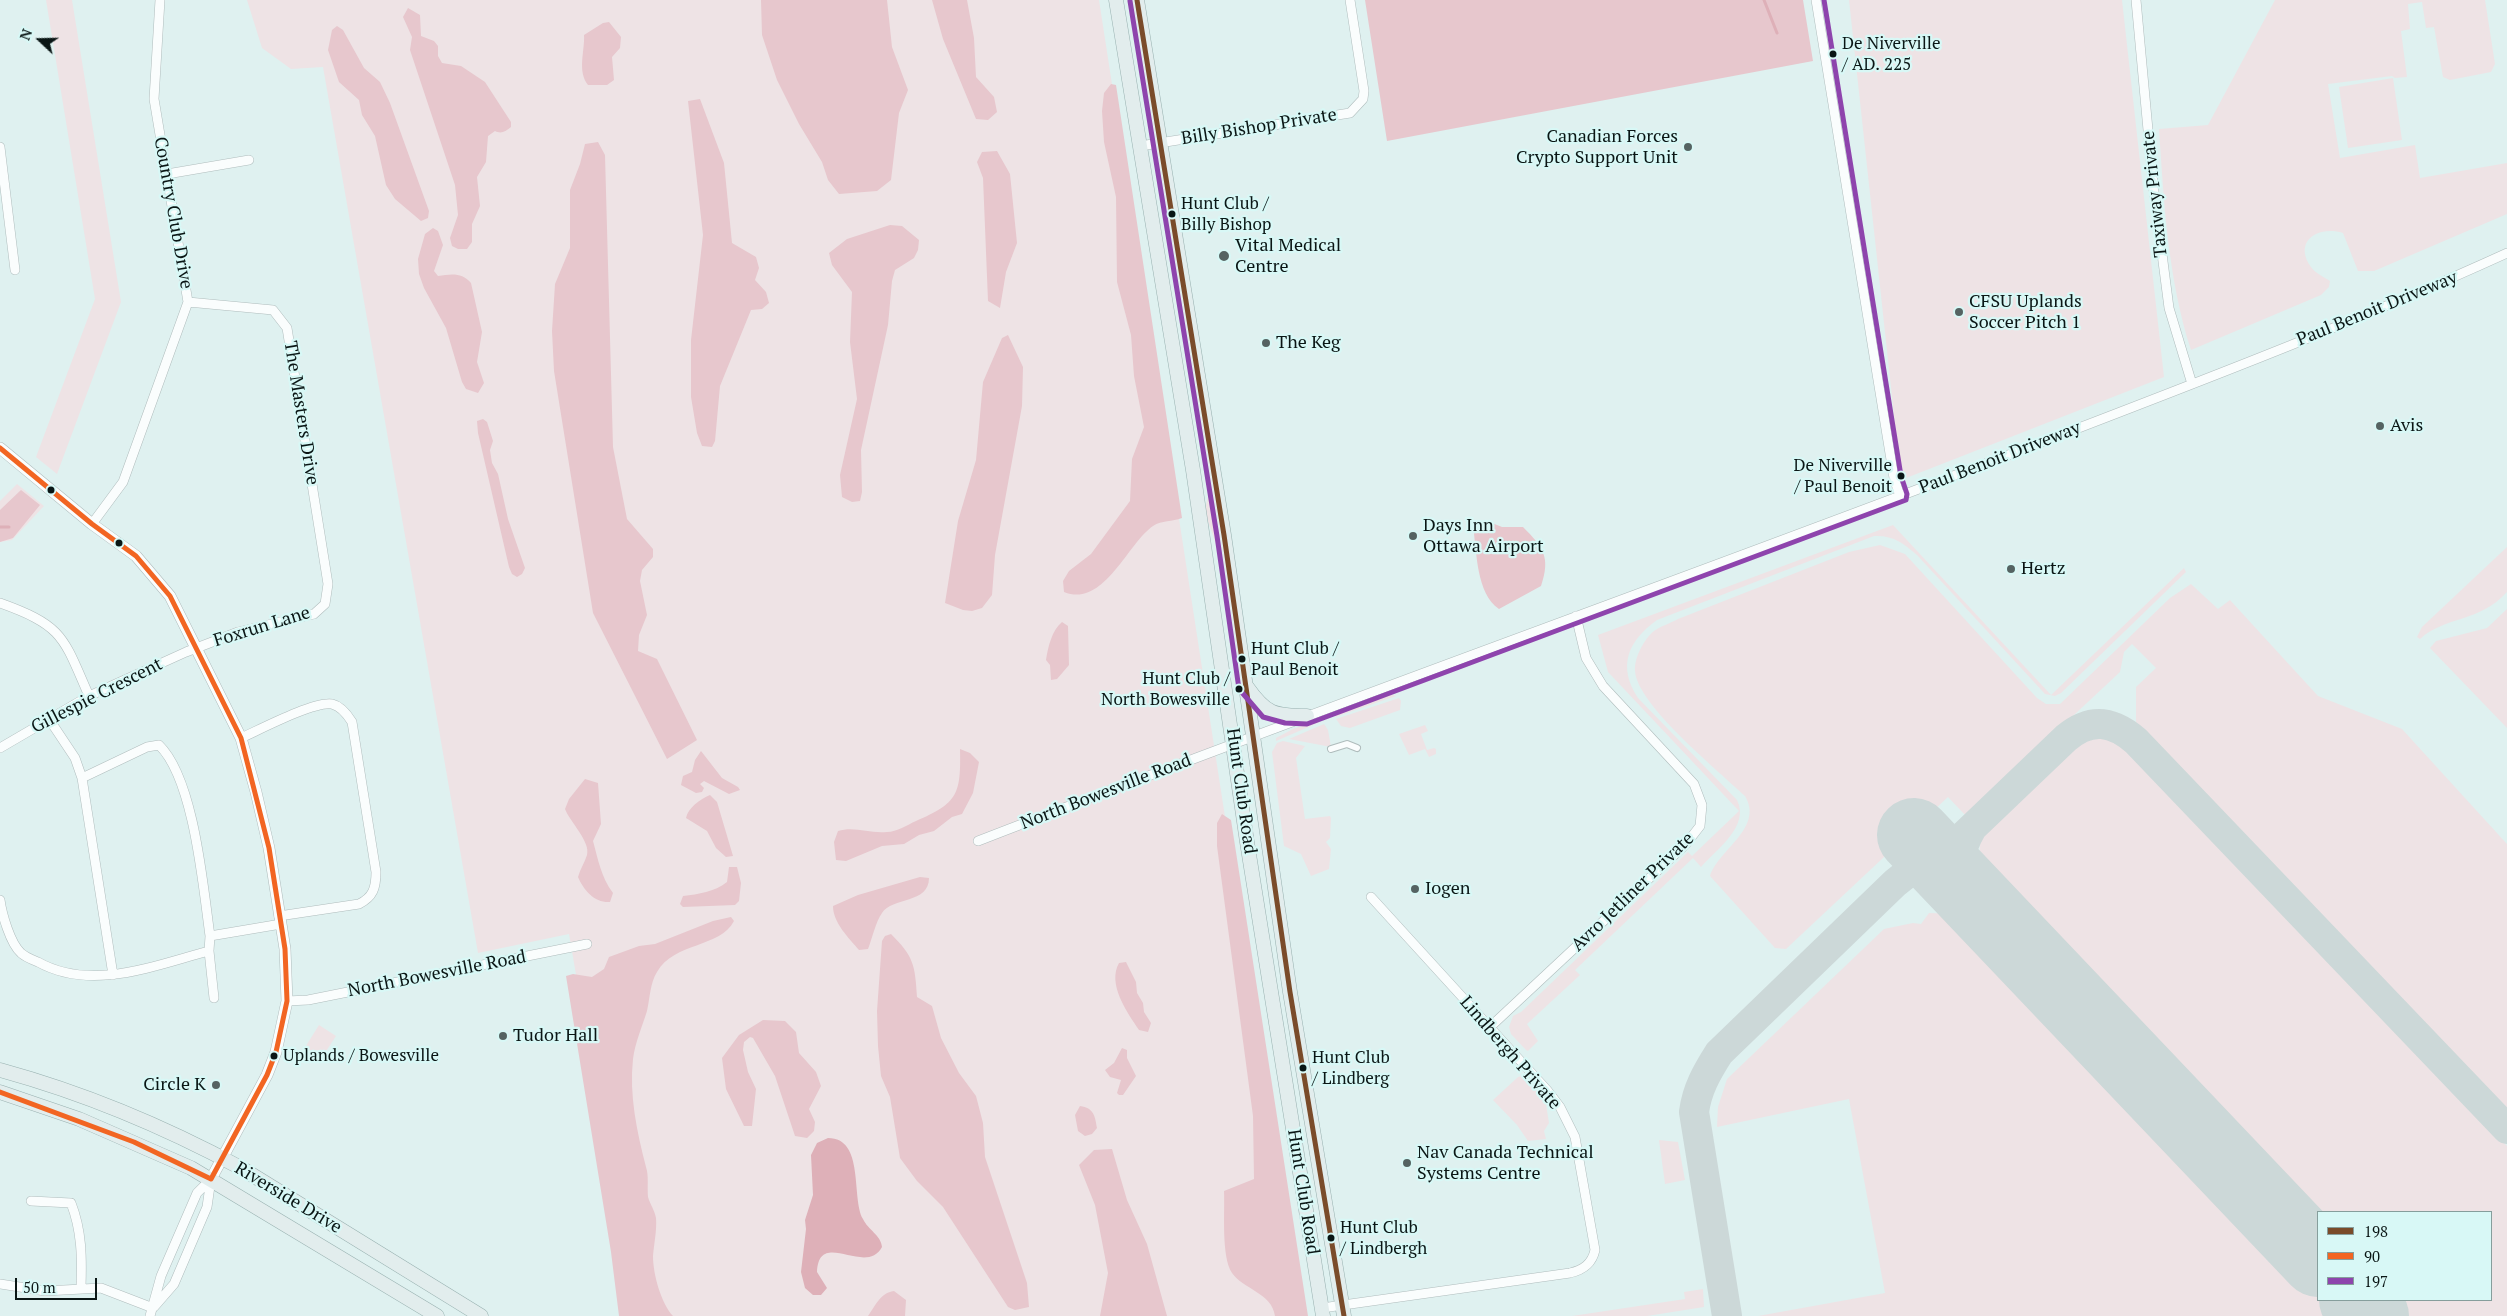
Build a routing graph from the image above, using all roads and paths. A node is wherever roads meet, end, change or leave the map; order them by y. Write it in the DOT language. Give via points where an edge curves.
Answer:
graph roads {
  1 [pos="160,0"];
  2 [pos="1116,0"];
  3 [pos="1137,0"];
  4 [pos="1350,0"];
  5 [pos="1816,0"];
  6 [pos="2136,0"];
  7 [pos="1160,143"];
  8 [pos="1140,146"];
  9 [pos="0,147"];
  10 [pos="248,160"];
  11 [pos="167,174"];
  12 [pos="4,219"];
  13 [pos="2507,253"];
  14 [pos="15,270"];
  15 [pos="188,302"];
  16 [pos="2192,384"];
  17 [pos="0,448"];
  18 [pos="1900,496"];
  19 [pos="92,524"];
  20 [pos="325,604"];
  21 [pos="1,605"];
  22 [pos="1576,616"];
  23 [pos="196,648"];
  24 [pos="1246,687"];
  25 [pos="89,696"];
  26 [pos="1307,716"];
  27 [pos="49,719"];
  28 [pos="1252,736"];
  29 [pos="241,738"];
  30 [pos="1336,739"];
  31 [pos="1234,742"];
  32 [pos="1339,747"];
  33 [pos="0,748"];
  34 [pos="1357,748"];
  35 [pos="1331,749"];
  36 [pos="82,778"];
  37 [pos="978,841"];
  38 [pos="1371,897"];
  39 [pos="0,900"];
  40 [pos="280,920"];
  41 [pos="210,936"];
  42 [pos="587,944"];
  43 [pos="210,951"];
  44 [pos="113,975"];
  45 [pos="214,998"];
  46 [pos="287,1001"];
  47 [pos="1489,1028"];
  48 [pos="0,1070"];
  49 [pos="0,1092"];
  50 [pos="222,1158"];
  51 [pos="212,1179"];
  52 [pos="31,1201"];
  53 [pos="0,1284"];
  54 [pos="81,1287"];
  55 [pos="1343,1310"];
  56 [pos="151,1312"];
  57 [pos="1323,1312"];
  58 [pos="437,1316"];
  59 [pos="481,1316"];
  1 -- 11 [label="street, Country Club Drive" via="154,99"];
  2 -- 8 [label="main road, Hunt Club Road"];
  3 -- 7 [label="main road, Hunt Club Road"];
  4 -- 7 [label="street, Billy Bishop Private" via="1364,92 1363,99 1350,113"];
  5 -- 18 [label="street" via="1894,478"];
  6 -- 16 [label="street, Taxiway Private" via="2153,184 2169,308"];
  7 -- 8 [label="street, Billy Bishop Private"];
  7 -- 24 [label="main road, Hunt Club Road"];
  8 -- 31 [label="main road, Hunt Club Road"];
  9 -- 12 [label="street"];
  10 -- 11 [label="street"];
  11 -- 15 [label="street, Country Club Drive"];
  12 -- 14 [label="street"];
  13 -- 16 [label="street, Paul Benoit Driveway" via="2422,292"];
  15 -- 19 [label="street, Country Club Drive" via="123,482"];
  15 -- 20 [label="street, The Masters Drive" via="273,310 287,328 328,584"];
  16 -- 18 [label="street, Paul Benoit Driveway"];
  17 -- 19 [label="street"];
  18 -- 22 [label="street, Paul Benoit Driveway"];
  19 -- 23 [label="street" via="136,556 154,576 170,596"];
  20 -- 23 [label="street, Foxrun Lane" via="314,614 238,632"];
  21 -- 25 [label="street" via="32,616 58,633 66,642"];
  22 -- 26 [label="street, Paul Benoit Driveway"];
  22 -- 47 [label="street, Avro Jetliner Private" via="1586,658 1603,686 1694,784 1702,805 1700,826 1686,844"];
  23 -- 25 [label="street, Gillespie Crescent"];
  23 -- 29 [label="street"];
  24 -- 26 [label="main road" via="1266,710 1286,716"];
  24 -- 28 [label="main road, Hunt Club Road"];
  25 -- 27 [label="street, Gillespie Crescent"];
  26 -- 28 [label="street, Paul Benoit Driveway"];
  27 -- 33 [label="street, Gillespie Crescent"];
  27 -- 36 [label="street" via="75,758"];
  28 -- 31 [label="street, Paul Benoit Driveway"];
  28 -- 55 [label="main road, Hunt Club Road" via="1290,992"];
  29 -- 40 [label="street" via="267,839"];
  29 -- 40 [label="street" via="309,708 330,704 343,711 352,722 376,886 368,899 359,904"];
  30 -- 32 [label="street"];
  31 -- 37 [label="street, North Bowesville Road"];
  31 -- 57 [label="main road, Hunt Club Road" via="1253,881"];
  32 -- 34 [label="street" via="1347,744"];
  32 -- 35 [label="street"];
  36 -- 41 [label="street" via="146,747 159,744 169,754 193,824"];
  36 -- 44 [label="street"];
  38 -- 47 [label="street, Lindbergh Private"];
  39 -- 44 [label="street" via="8,930 20,953 69,974"];
  40 -- 41 [label="street"];
  40 -- 46 [label="street"];
  41 -- 43 [label="street"];
  42 -- 46 [label="street, North Bowesville Road" via="308,1000"];
  43 -- 44 [label="street"];
  43 -- 45 [label="street"];
  46 -- 50 [label="street" via="276,1052 267,1075"];
  47 -- 55 [label="street, Lindbergh Private" via="1547,1090 1570,1126 1592,1229 1595,1250 1592,1259 1581,1270 1570,1273"];
  48 -- 50 [label="main road, Riverside Drive" via="107,1106"];
  49 -- 51 [label="main road, Riverside Drive" via="79,1119"];
  50 -- 51 [label="street"];
  50 -- 59 [label="main road, Riverside Drive"];
  51 -- 56 [label="street" via="197,1193 161,1276"];
  51 -- 56 [label="street" via="207,1208 174,1284"];
  51 -- 58 [label="main road, Riverside Drive"];
  52 -- 54 [label="street" via="71,1203 78,1220"];
  53 -- 54 [label="street" via="45,1290"];
  54 -- 56 [label="street" via="101,1288"];
  55 -- 57 [label="street, Lindbergh Private"];
}
